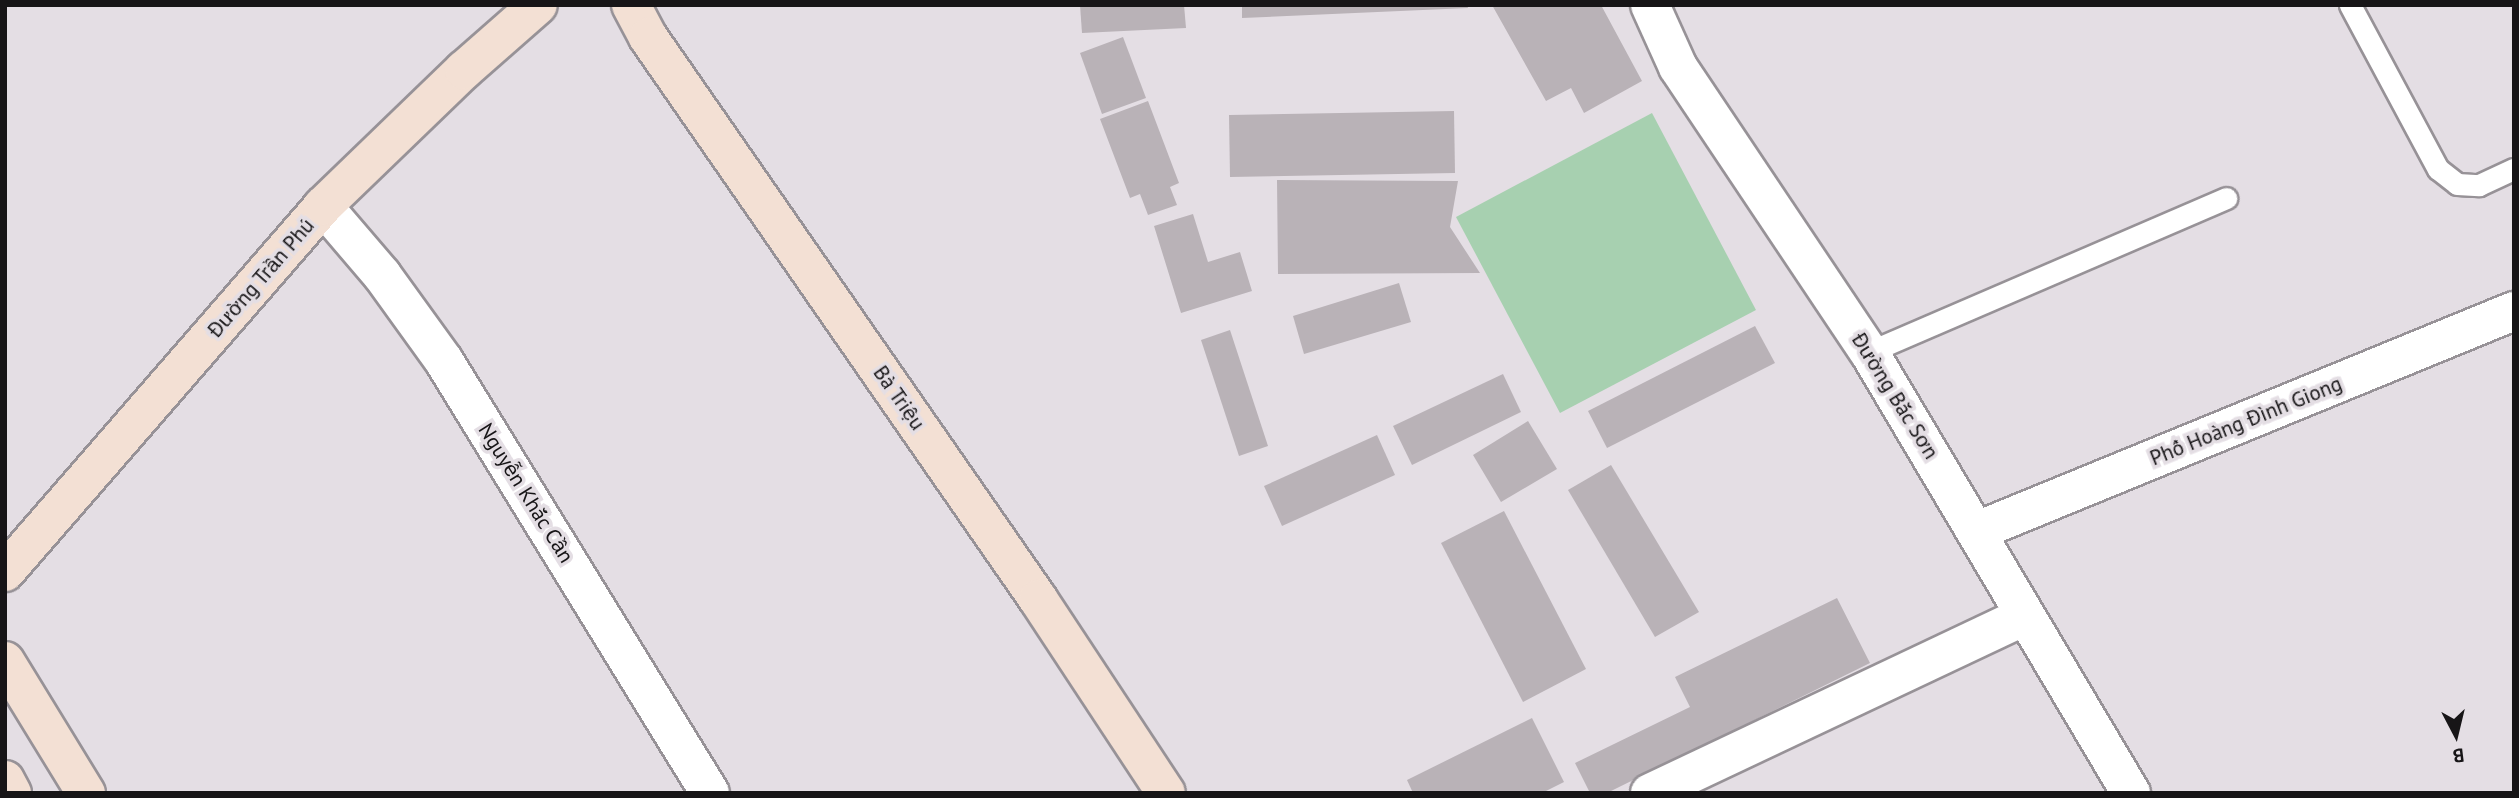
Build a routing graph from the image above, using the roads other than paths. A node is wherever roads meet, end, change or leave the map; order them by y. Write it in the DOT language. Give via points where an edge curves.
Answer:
graph roads {
  1 [pos="538,5"];
  2 [pos="631,5"];
  3 [pos="1650,5"];
  4 [pos="2350,5"];
  5 [pos="2513,172"];
  6 [pos="2225,198"];
  7 [pos="323,206"];
  8 [pos="2514,311"];
  9 [pos="1869,352"];
  10 [pos="1977,531"];
  11 [pos="5,572"];
  12 [pos="2024,615"];
  13 [pos="5,661"];
  14 [pos="5,780"];
  15 [pos="12,793"];
  16 [pos="86,793"];
  17 [pos="710,793"];
  18 [pos="1166,793"];
  19 [pos="1650,793"];
  20 [pos="2131,793"];
  1 -- 7 [label="main road, Đường Trần Phú"];
  2 -- 18 [label="main road, Bà Triệu" via="648,37 1038,599"];
  3 -- 9 [label="street, Đường Bắc Sơn" via="1678,66"];
  4 -- 5 [label="lane" via="2438,169 2457,184 2479,186"];
  6 -- 9 [label="lane"];
  7 -- 11 [label="main road, Đường Trần Phú"];
  7 -- 17 [label="street, Nguyễn Khắc Cần" via="382,275 444,362"];
  8 -- 10 [label="street, Phố Hoàng Đình Giong"];
  9 -- 10 [label="street, Đường Bắc Sơn"];
  10 -- 12 [label="street, Đường Bắc Sơn"];
  12 -- 19 [label="street"];
  12 -- 20 [label="street, Đường Bắc Sơn"];
  13 -- 16 [label="main road"];
  14 -- 15 [label="main road"];
}
